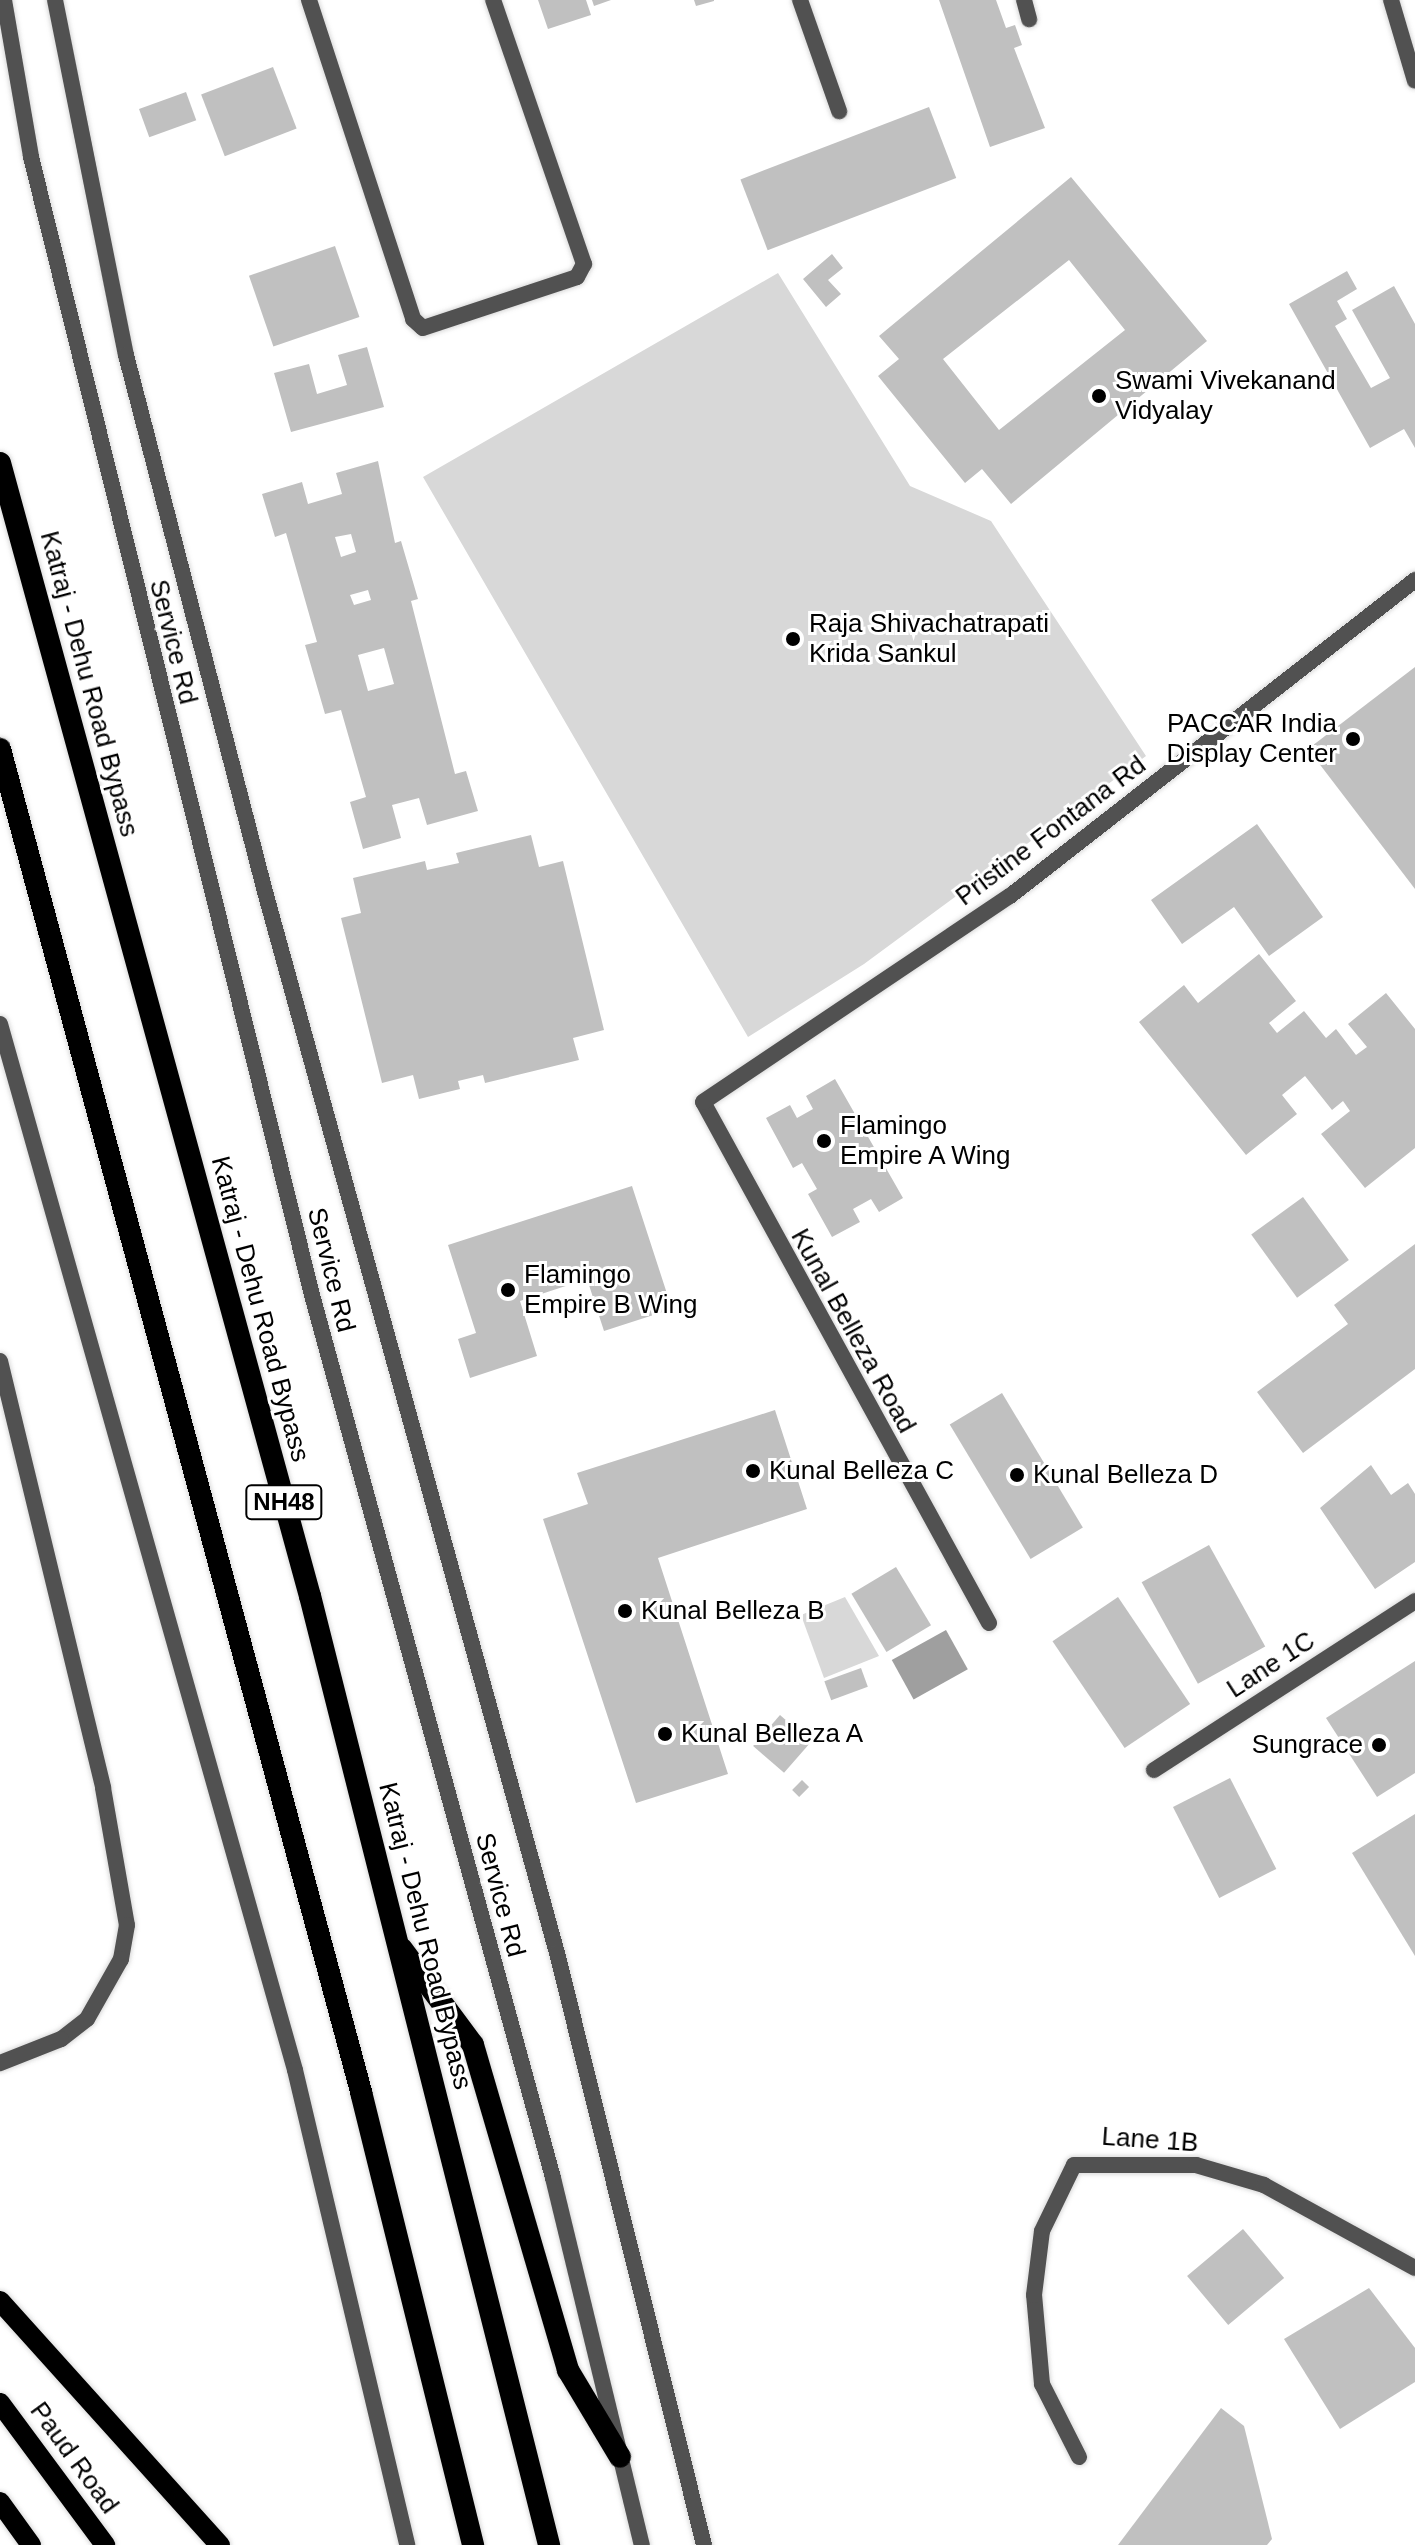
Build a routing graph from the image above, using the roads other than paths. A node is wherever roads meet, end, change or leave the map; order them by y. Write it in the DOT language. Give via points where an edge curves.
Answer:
graph roads {
  1 [pos="4,0"];
  2 [pos="55,0"];
  3 [pos="309,0"];
  4 [pos="493,0"];
  5 [pos="800,0"];
  6 [pos="1024,0"];
  7 [pos="1391,0"];
  8 [pos="1029,19"];
  9 [pos="1415,81"];
  10 [pos="839,111"];
  11 [pos="0,463"];
  12 [pos="1415,580"];
  13 [pos="0,749"];
  14 [pos="0,1024"];
  15 [pos="703,1102"];
  16 [pos="0,1361"];
  17 [pos="1415,1601"];
  18 [pos="989,1623"];
  19 [pos="1154,1770"];
  20 [pos="396,1942"];
  21 [pos="0,2063"];
  22 [pos="1415,2268"];
  23 [pos="0,2301"];
  24 [pos="0,2403"];
  25 [pos="620,2457"];
  26 [pos="1079,2457"];
  27 [pos="0,2502"];
  28 [pos="31,2545"];
  29 [pos="105,2545"];
  30 [pos="220,2545"];
  31 [pos="407,2545"];
  32 [pos="473,2545"];
  33 [pos="549,2545"];
  34 [pos="642,2545"];
  35 [pos="704,2545"];
  1 -- 25 [label="street, Service Rd" via="31,157 300,1249 553,2178"];
  2 -- 35 [label="street" via="126,355 280,949 557,1953"];
  3 -- 4 [label="street" via="413,319 423,328 583,271"];
  5 -- 10 [label="street"];
  6 -- 8 [label="street"];
  7 -- 9 [label="street"];
  11 -- 20 [label="highway, Katraj - Dehu Road Bypass / NH48" via="310,1596"];
  12 -- 15 [label="street, Pristine Fontana Rd" via="1010,896"];
  13 -- 32 [label="highway, NH48" via="361,2092"];
  14 -- 31 [label="street" via="295,2070"];
  15 -- 18 [label="street, Kunal Belleza Road"];
  16 -- 21 [label="street" via="103,1788 127,1925 121,1959 87,2019 61,2039"];
  17 -- 19 [label="street, Lane 1C"];
  20 -- 25 [label="highway" via="473,2045 568,2370"];
  20 -- 33 [label="highway, Katraj - Dehu Road Bypass / NH48"];
  22 -- 26 [label="street, Lane 1B" via="1264,2185 1170,2163 1074,2165 1042,2231 1034,2295 1042,2384"];
  23 -- 30 [label="main road"];
  24 -- 29 [label="main road, Paud Road"];
  25 -- 34 [label="street, Service Rd"];
  27 -- 28 [label="main road"];
}
